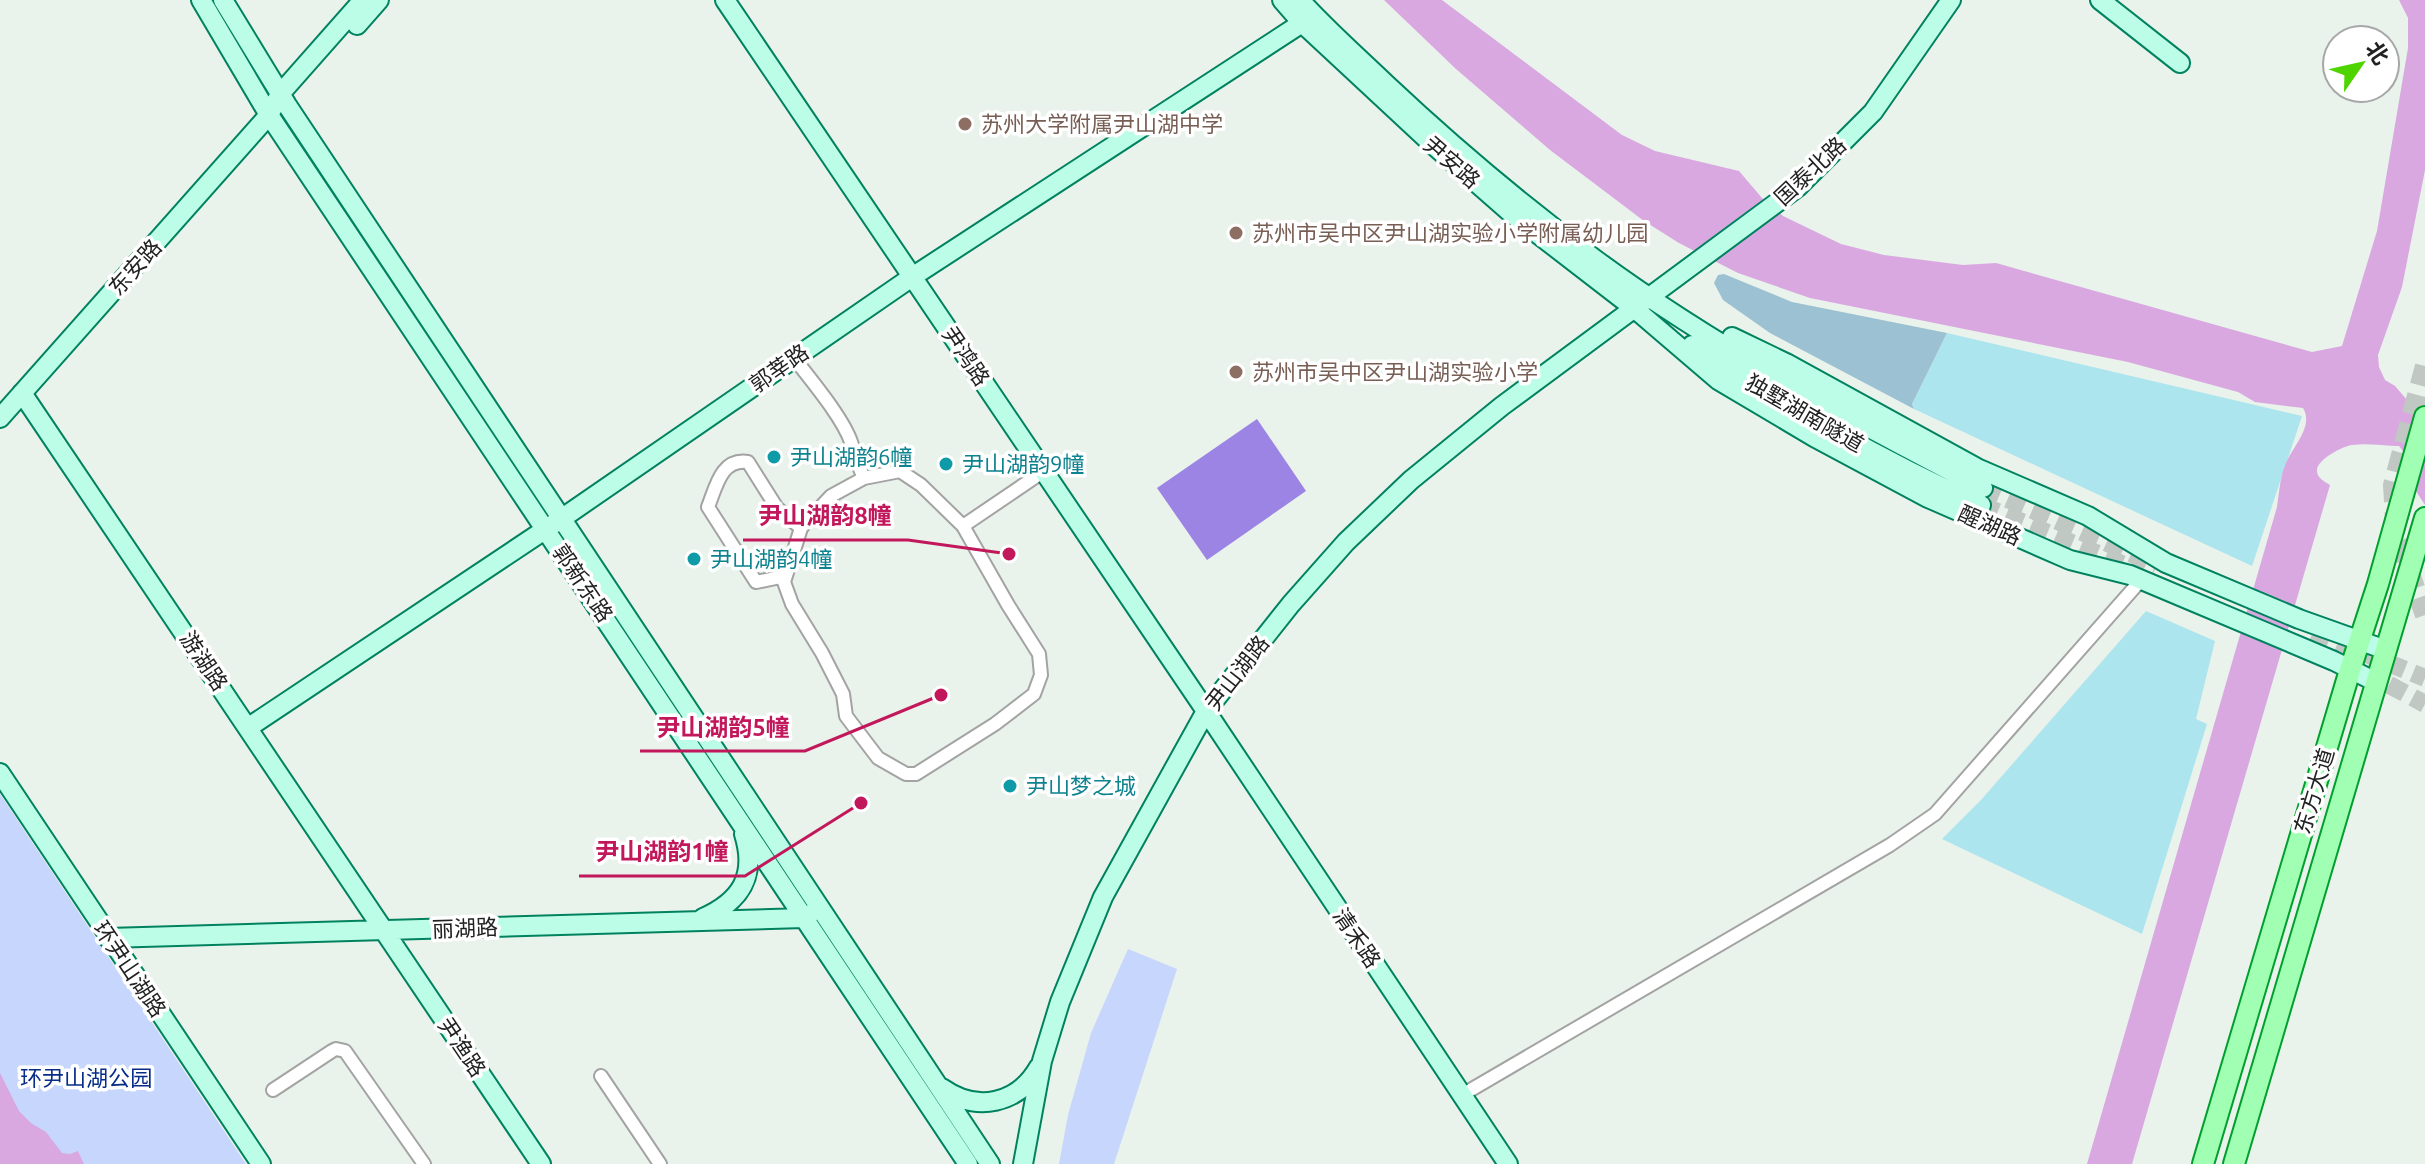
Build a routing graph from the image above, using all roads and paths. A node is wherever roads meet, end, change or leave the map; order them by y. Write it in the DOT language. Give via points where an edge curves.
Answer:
graph roads {
  1 [pos="201,0"];
  2 [pos="223,0"];
  3 [pos="363,0"];
  4 [pos="379,0"];
  5 [pos="725,0"];
  6 [pos="1282,0"];
  7 [pos="1951,0"];
  8 [pos="2100,0"];
  9 [pos="1305,12"];
  10 [pos="2180,63"];
  11 [pos="283,100"];
  12 [pos="269,115"];
  13 [pos="912,277"];
  14 [pos="1643,303"];
  15 [pos="794,358"];
  16 [pos="22,393"];
  17 [pos="2425,417"];
  18 [pos="0,418"];
  19 [pos="1044,471"];
  20 [pos="864,478"];
  21 [pos="1982,497"];
  22 [pos="2425,518"];
  23 [pos="554,524"];
  24 [pos="963,526"];
  25 [pos="801,528"];
  26 [pos="785,576"];
  27 [pos="2141,580"];
  28 [pos="2359,641"];
  29 [pos="2386,650"];
  30 [pos="2350,670"];
  31 [pos="2376,682"];
  32 [pos="1206,711"];
  33 [pos="249,727"];
  34 [pos="0,773"];
  35 [pos="739,819"];
  36 [pos="812,913"];
  37 [pos="696,921"];
  38 [pos="384,931"];
  39 [pos="108,938"];
  40 [pos="1042,1061"];
  41 [pos="601,1076"];
  42 [pos="936,1083"];
  43 [pos="273,1090"];
  44 [pos="1462,1095"];
  45 [pos="261,1164"];
  46 [pos="424,1164"];
  47 [pos="541,1164"];
  48 [pos="660,1164"];
  49 [pos="968,1164"];
  50 [pos="990,1164"];
  51 [pos="1023,1164"];
  52 [pos="1508,1164"];
  53 [pos="2203,1164"];
  54 [pos="2234,1164"];
  1 -- 12 [label="street, 郭新东路"];
  2 -- 11 [label="street, 郭新东路"];
  3 -- 11 [label="street, 东安路"];
  4 -- 11 [label="street, 东安路"];
  5 -- 13 [label="street, 尹鸿路"];
  6 -- 9 [label="street, 尹安路"];
  7 -- 14 [label="street, 国泰北路" via="1873,112 1798,187"];
  8 -- 10 [label="street"];
  9 -- 13 [label="street, 郭莘路"];
  9 -- 14 [label="street, 尹安路" via="1431,143 1501,204"];
  11 -- 12 [label="street, 东安路"];
  11 -- 23 [label="street, 郭新东路"];
  12 -- 16 [label="street, 东安路"];
  12 -- 23 [label="street, 郭新东路"];
  13 -- 15 [label="street, 郭莘路"];
  13 -- 19 [label="street, 尹鸿路"];
  14 -- 21 [label="street, 独墅湖南隧道" via="1738,375 1856,443 1927,481"];
  14 -- 27 [label="street, 醒湖路" via="1718,380 1814,437 1928,498 2042,548"];
  14 -- 28 [label="street" via="1786,363 1977,468 2088,516 2166,563"];
  14 -- 32 [label="street, 尹山湖路" via="1411,480 1346,542"];
  15 -- 20 [label="street" via="851,441"];
  15 -- 23 [label="street, 郭莘路"];
  16 -- 18 [label="street, 东安路"];
  16 -- 33 [label="street, 游湖路"];
  17 -- 28 [label="main road, 东方大道"];
  19 -- 24 [label="street"];
  19 -- 32 [label="street, 尹鸿路"];
  20 -- 24 [label="street" via="900,471"];
  20 -- 25 [label="street" via="831,496"];
  22 -- 29 [label="main road, 东方大道"];
  23 -- 33 [label="street, 郭莘路"];
  23 -- 35 [label="street, 郭新东路"];
  23 -- 36 [label="street, 郭新东路"];
  24 -- 26 [label="street" via="1039,654 1041,675 1034,694 916,774 878,758 846,716 843,694 792,604"];
  25 -- 26 [label="street"];
  25 -- 26 [label="street" via="777,508 748,462 726,467 708,507 756,582"];
  27 -- 30 [label="street, 醒湖路"];
  27 -- 44 [label="street" via="1935,814"];
  28 -- 29 [label="street"];
  28 -- 30 [label="main road, 东方大道"];
  29 -- 31 [label="main road, 东方大道"];
  30 -- 31 [label="street, 醒湖路"];
  30 -- 53 [label="main road, 东方大道"];
  31 -- 54 [label="main road, 东方大道"];
  32 -- 40 [label="street, 尹山湖路" via="1103,897"];
  32 -- 44 [label="street, 清禾路"];
  33 -- 38 [label="street, 游湖路"];
  34 -- 39 [label="street, 环尹山湖路"];
  35 -- 36 [label="street, 郭新东路"];
  35 -- 37 [label="street" via="749,859 744,884 724,908"];
  36 -- 37 [label="street, 丽湖路"];
  36 -- 42 [label="street, 郭新东路"];
  36 -- 49 [label="street, 郭新东路"];
  37 -- 38 [label="street, 丽湖路"];
  38 -- 39 [label="street, 丽湖路"];
  38 -- 47 [label="street, 尹渔路"];
  39 -- 45 [label="street, 环尹山湖路"];
  40 -- 42 [label="street" via="1019,1091 992,1101 965,1100"];
  40 -- 51 [label="street, 尹山湖路"];
  41 -- 48 [label="street"];
  42 -- 50 [label="street, 郭新东路"];
  43 -- 46 [label="street" via="332,1051 345,1051"];
  44 -- 52 [label="street, 清禾路"];
}
